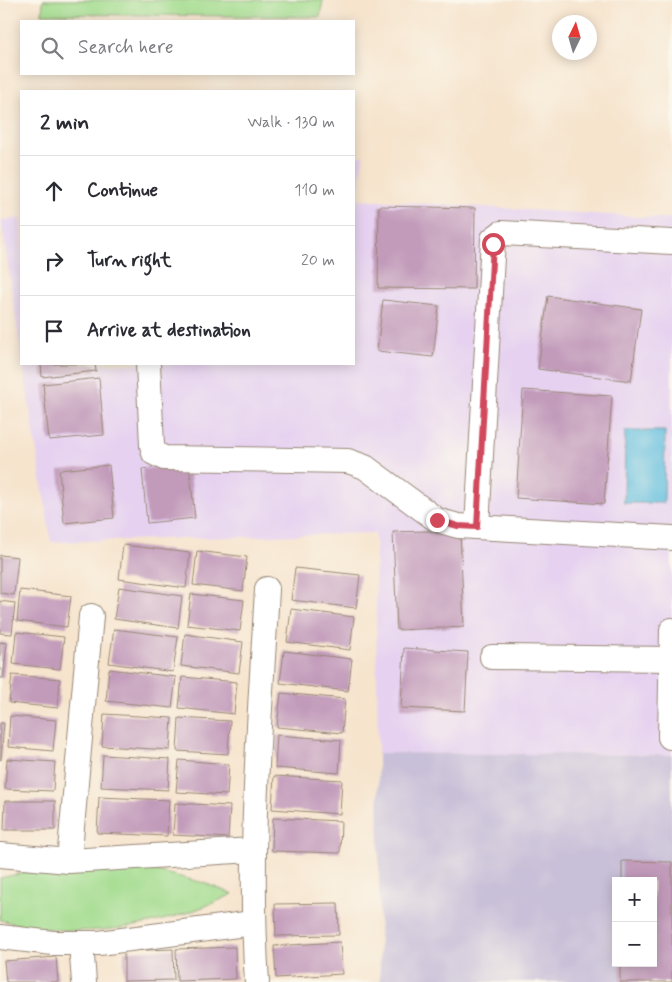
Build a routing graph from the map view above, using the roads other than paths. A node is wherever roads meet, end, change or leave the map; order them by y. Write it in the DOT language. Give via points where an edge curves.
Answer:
graph roads {
  1 [pos="672,242"];
  2 [pos="148,365"];
  3 [pos="477,527"];
  4 [pos="672,538"];
  5 [pos="267,589"];
  6 [pos="90,616"];
  7 [pos="672,630"];
  8 [pos="492,657"];
  9 [pos="672,659"];
  10 [pos="670,738"];
  11 [pos="253,850"];
  12 [pos="0,855"];
  13 [pos="69,861"];
  14 [pos="253,923"];
  15 [pos="0,937"];
  16 [pos="81,943"];
  17 [pos="84,982"];
  18 [pos="257,982"];
  1 -- 3 [label="lane" via="500,233 493,239"];
  2 -- 3 [label="lane" via="154,453 164,458 348,461 365,466 437,520"];
  3 -- 4 [label="lane"];
  5 -- 11 [label="lane"];
  6 -- 13 [label="lane"];
  7 -- 9 [label="lane"];
  8 -- 9 [label="lane"];
  9 -- 10 [label="lane"];
  11 -- 13 [label="lane"];
  11 -- 14 [label="lane"];
  12 -- 13 [label="lane"];
  14 -- 16 [label="lane"];
  14 -- 18 [label="lane"];
  15 -- 16 [label="lane"];
  16 -- 17 [label="lane"];
}
